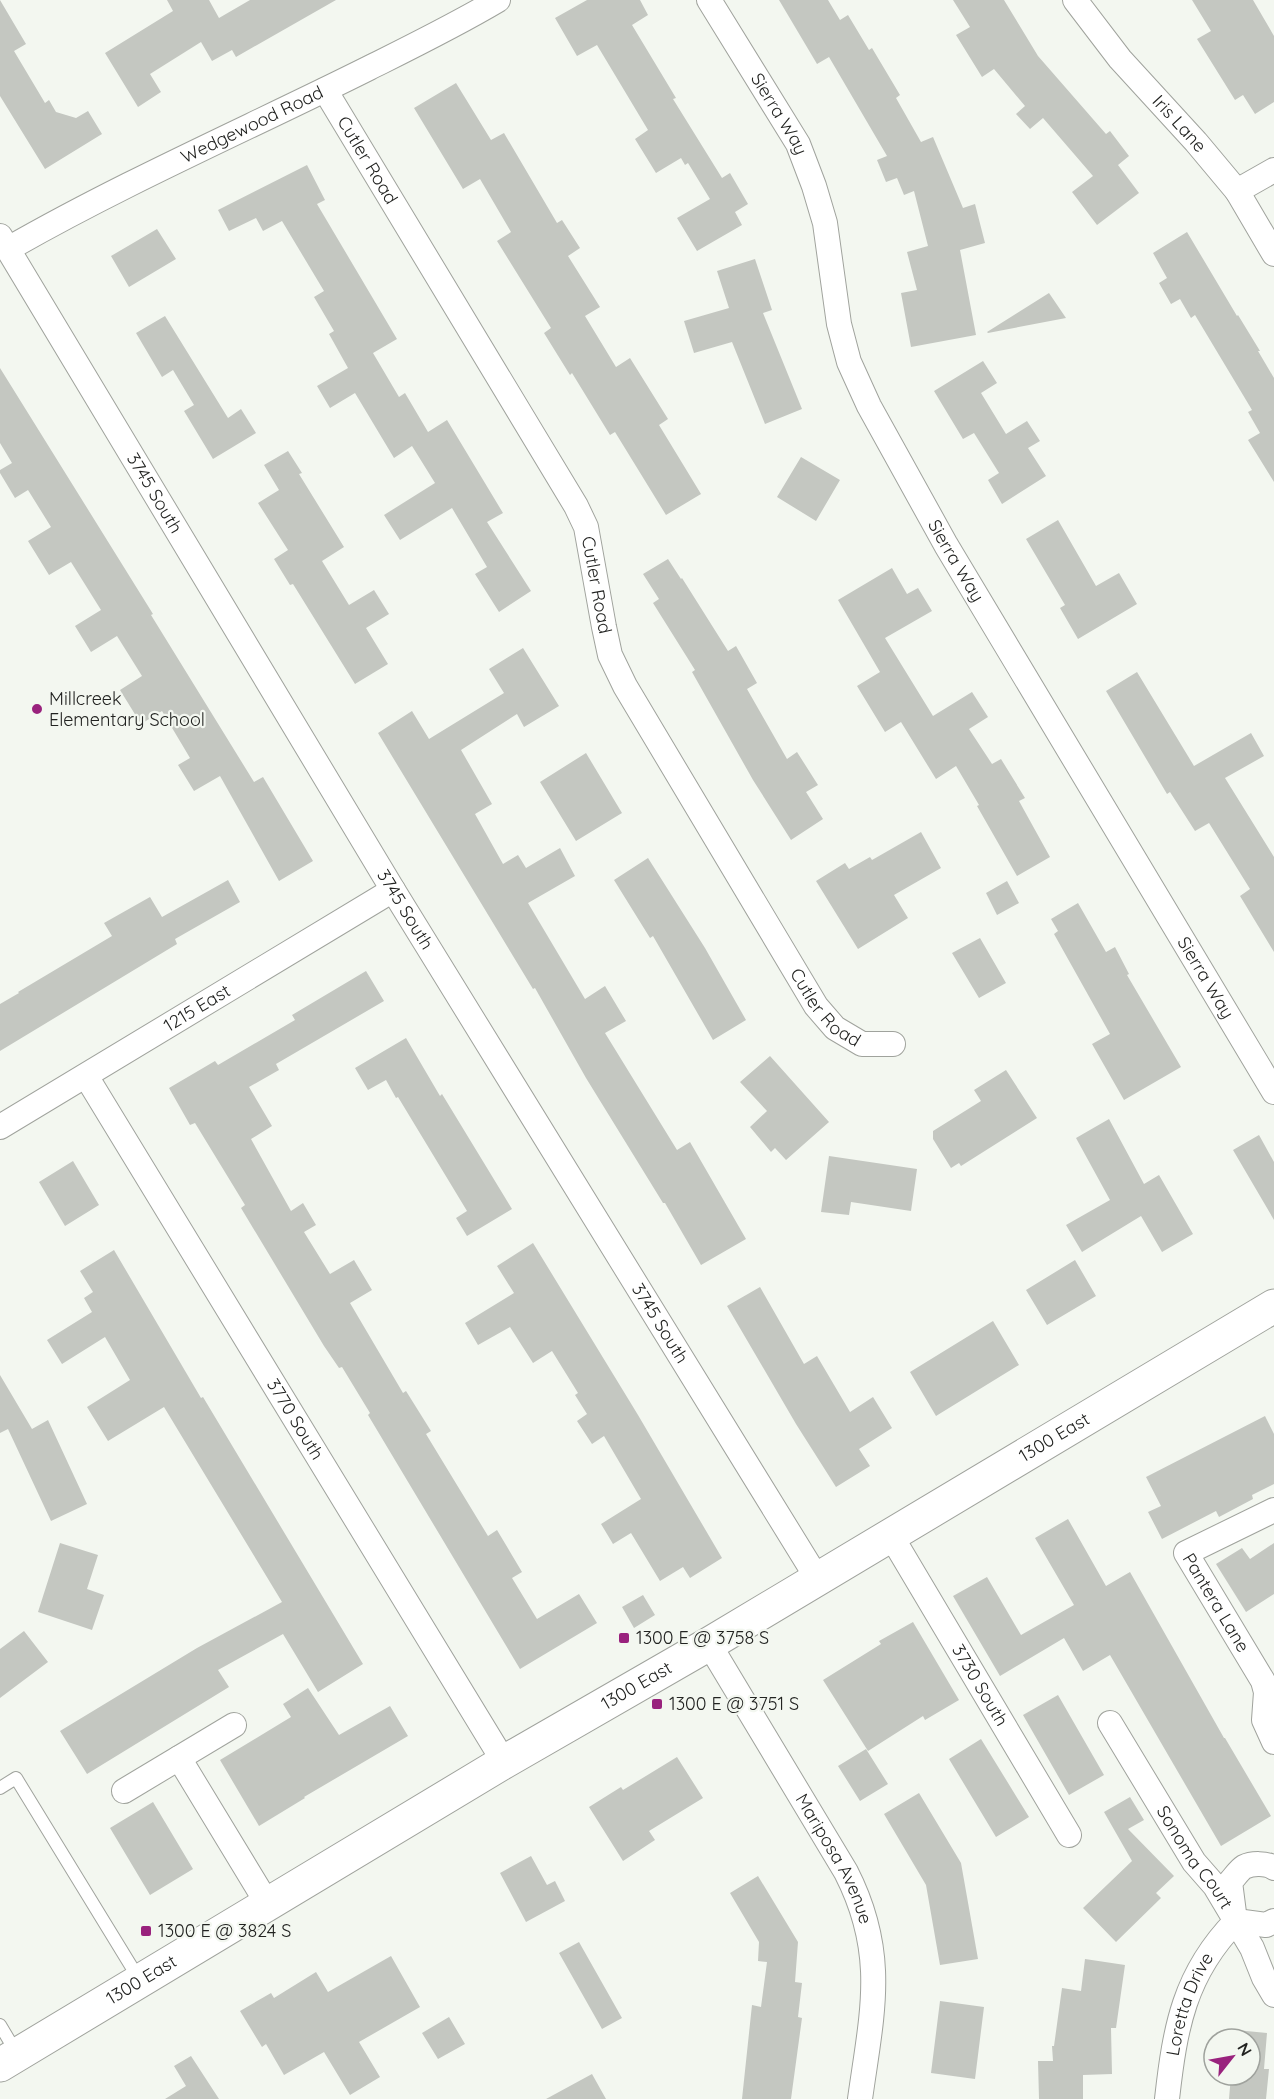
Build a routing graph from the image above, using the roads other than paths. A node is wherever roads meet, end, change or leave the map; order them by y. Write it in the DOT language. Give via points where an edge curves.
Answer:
graph roads {
  1 [pos="498,0"];
  2 [pos="709,0"];
  3 [pos="1075,0"];
  4 [pos="325,90"];
  5 [pos="1274,170"];
  6 [pos="1237,191"];
  7 [pos="4,242"];
  8 [pos="1274,254"];
  9 [pos="393,890"];
  10 [pos="893,1044"];
  11 [pos="86,1076"];
  12 [pos="1274,1092"];
  13 [pos="0,1127"];
  14 [pos="1274,1306"];
  15 [pos="1274,1510"];
  16 [pos="890,1534"];
  17 [pos="817,1578"];
  18 [pos="708,1644"];
  19 [pos="1110,1723"];
  20 [pos="234,1725"];
  21 [pos="1274,1742"];
  22 [pos="179,1758"];
  23 [pos="504,1762"];
  24 [pos="0,1788"];
  25 [pos="124,1791"];
  26 [pos="1069,1836"];
  27 [pos="1274,1868"];
  28 [pos="267,1904"];
  29 [pos="1236,1921"];
  30 [pos="1274,1921"];
  31 [pos="140,1980"];
  32 [pos="1274,1995"];
  33 [pos="0,2025"];
  34 [pos="9,2059"];
  35 [pos="860,2099"];
  36 [pos="1167,2099"];
  1 -- 4 [label="street, Wedgewood Road"];
  2 -- 12 [label="street, Sierra Way" via="798,144 825,224 839,324 849,362 868,406 946,544"];
  3 -- 6 [label="street, Iris Lane" via="1120,59"];
  4 -- 7 [label="street, Wedgewood Road" via="66,216"];
  4 -- 10 [label="street, Cutler Road" via="576,506 586,527 610,655 631,696 816,1006 835,1028 862,1044"];
  5 -- 6 [label="street"];
  6 -- 8 [label="street, Iris Lane"];
  7 -- 9 [label="street, 3745 South"];
  9 -- 11 [label="street, 1215 East"];
  9 -- 17 [label="street, 3745 South"];
  11 -- 13 [label="street, 1215 East"];
  11 -- 23 [label="street, 3770 South"];
  14 -- 16 [label="main road, 1300 East"];
  15 -- 21 [label="street, Pantera Lane" via="1186,1553 1263,1681 1264,1720"];
  16 -- 17 [label="main road, 1300 East"];
  16 -- 26 [label="street, 3730 South"];
  17 -- 18 [label="main road, 1300 East"];
  18 -- 23 [label="main road, 1300 East"];
  18 -- 35 [label="street, Mariposa Avenue" via="846,1872 864,1912 874,1977"];
  19 -- 29 [label="street, Sonoma Court" via="1194,1862 1215,1886"];
  20 -- 22 [label="street"];
  22 -- 25 [label="street"];
  22 -- 28 [label="street"];
  23 -- 28 [label="main road, 1300 East"];
  24 -- 31 [label="lane" via="16,1778"];
  27 -- 29 [label="street" via="1257,1864 1244,1867 1230,1882"];
  28 -- 31 [label="main road, 1300 East"];
  29 -- 30 [label="street" via="1266,1925"];
  29 -- 32 [label="street, Sonoma Court"];
  29 -- 36 [label="street, Loretta Drive" via="1199,1967 1172,2052"];
  31 -- 34 [label="main road, 1300 East"];
  33 -- 34 [label="lane"];
}
